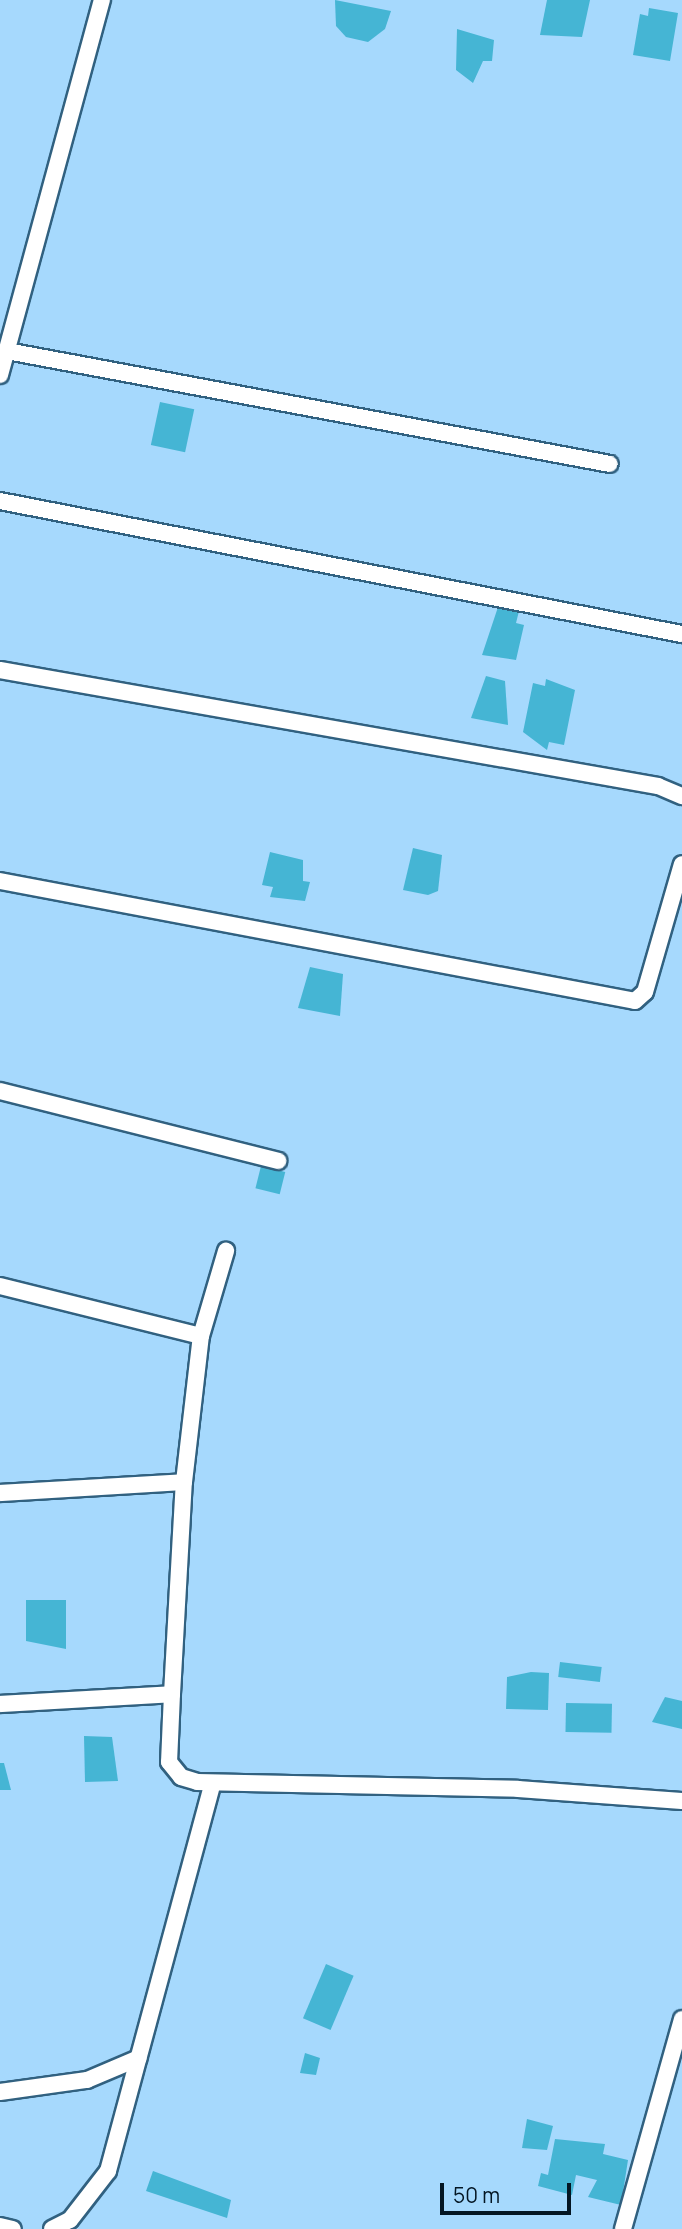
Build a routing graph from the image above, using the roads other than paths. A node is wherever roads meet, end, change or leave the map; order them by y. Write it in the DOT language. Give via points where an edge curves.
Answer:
graph roads {
  1 [pos="102,0"];
  2 [pos="7,351"];
  3 [pos="0,375"];
  4 [pos="610,464"];
  5 [pos="0,501"];
  6 [pos="682,634"];
  7 [pos="0,670"];
  8 [pos="682,796"];
  9 [pos="682,864"];
  10 [pos="0,881"];
  11 [pos="0,1091"];
  12 [pos="278,1161"];
  13 [pos="226,1251"];
  14 [pos="0,1286"];
  15 [pos="201,1336"];
  16 [pos="184,1482"];
  17 [pos="0,1493"];
  18 [pos="172,1694"];
  19 [pos="0,1704"];
  20 [pos="212,1785"];
  21 [pos="682,1801"];
  22 [pos="682,2019"];
  23 [pos="139,2058"];
  24 [pos="0,2092"];
  25 [pos="0,2227"];
  26 [pos="13,2229"];
  27 [pos="52,2229"];
  28 [pos="623,2229"];
  1 -- 2 [label="street"];
  2 -- 3 [label="street"];
  2 -- 4 [label="street"];
  5 -- 6 [label="street"];
  7 -- 8 [label="street" via="658,786"];
  9 -- 10 [label="street" via="645,992 628,1001"];
  11 -- 12 [label="street"];
  13 -- 15 [label="street"];
  14 -- 15 [label="street"];
  15 -- 16 [label="street"];
  16 -- 17 [label="street"];
  16 -- 18 [label="street"];
  18 -- 19 [label="street"];
  18 -- 20 [label="street" via="172,1769"];
  20 -- 21 [label="street" via="368,1783"];
  20 -- 23 [label="street"];
  22 -- 28 [label="street"];
  23 -- 24 [label="street" via="87,2080"];
  23 -- 27 [label="street" via="108,2171 70,2220"];
  25 -- 26 [label="street"];
}
